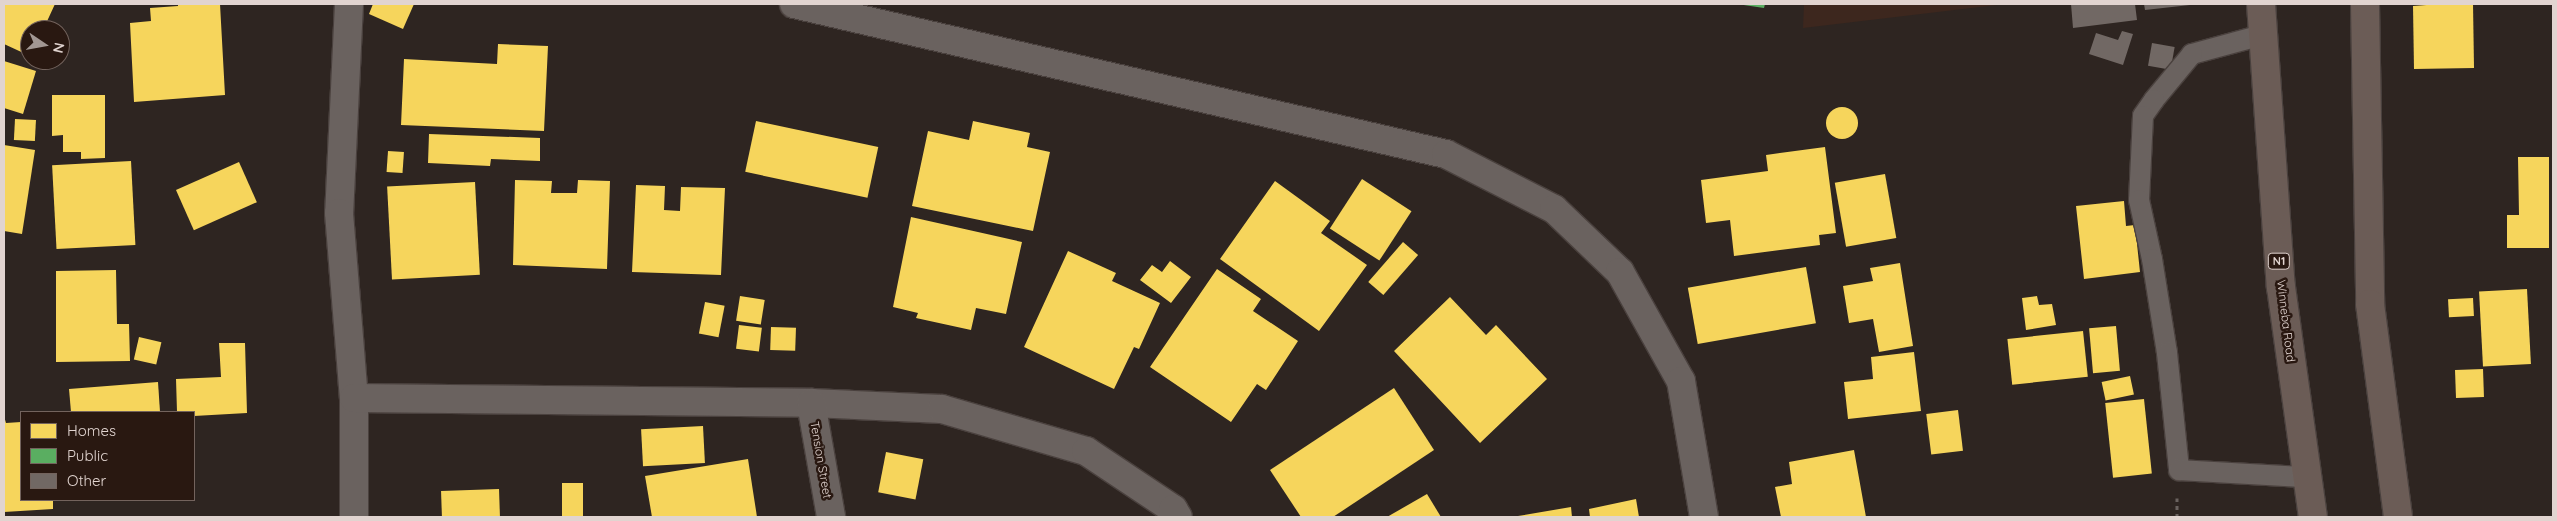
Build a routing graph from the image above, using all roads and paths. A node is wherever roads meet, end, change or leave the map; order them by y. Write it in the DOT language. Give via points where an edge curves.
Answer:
graph roads {
  1 [pos="349,4"];
  2 [pos="794,4"];
  3 [pos="2261,4"];
  4 [pos="2364,4"];
  5 [pos="2262,35"];
  6 [pos="354,398"];
  7 [pos="811,404"];
  8 [pos="2306,477"];
  9 [pos="354,517"];
  10 [pos="831,517"];
  11 [pos="1178,517"];
  12 [pos="1704,517"];
  13 [pos="2313,517"];
  14 [pos="2398,517"];
  1 -- 6 [label="street" via="339,213"];
  2 -- 12 [label="street" via="1446,154 1554,209 1620,272 1681,381"];
  3 -- 5 [label="highway, Winneba Road / N1"];
  4 -- 14 [label="highway" via="2370,304"];
  5 -- 8 [label="highway, Winneba Road / N1" via="2281,287"];
  5 -- 8 [label="lane" via="2192,54 2154,100 2143,116 2139,200 2167,353 2180,470"];
  6 -- 7 [label="street"];
  6 -- 9 [label="street"];
  7 -- 10 [label="street, Tension Street"];
  7 -- 11 [label="street" via="942,409 1086,450 1173,509"];
  8 -- 13 [label="highway, Winneba Road / N1"];
}
